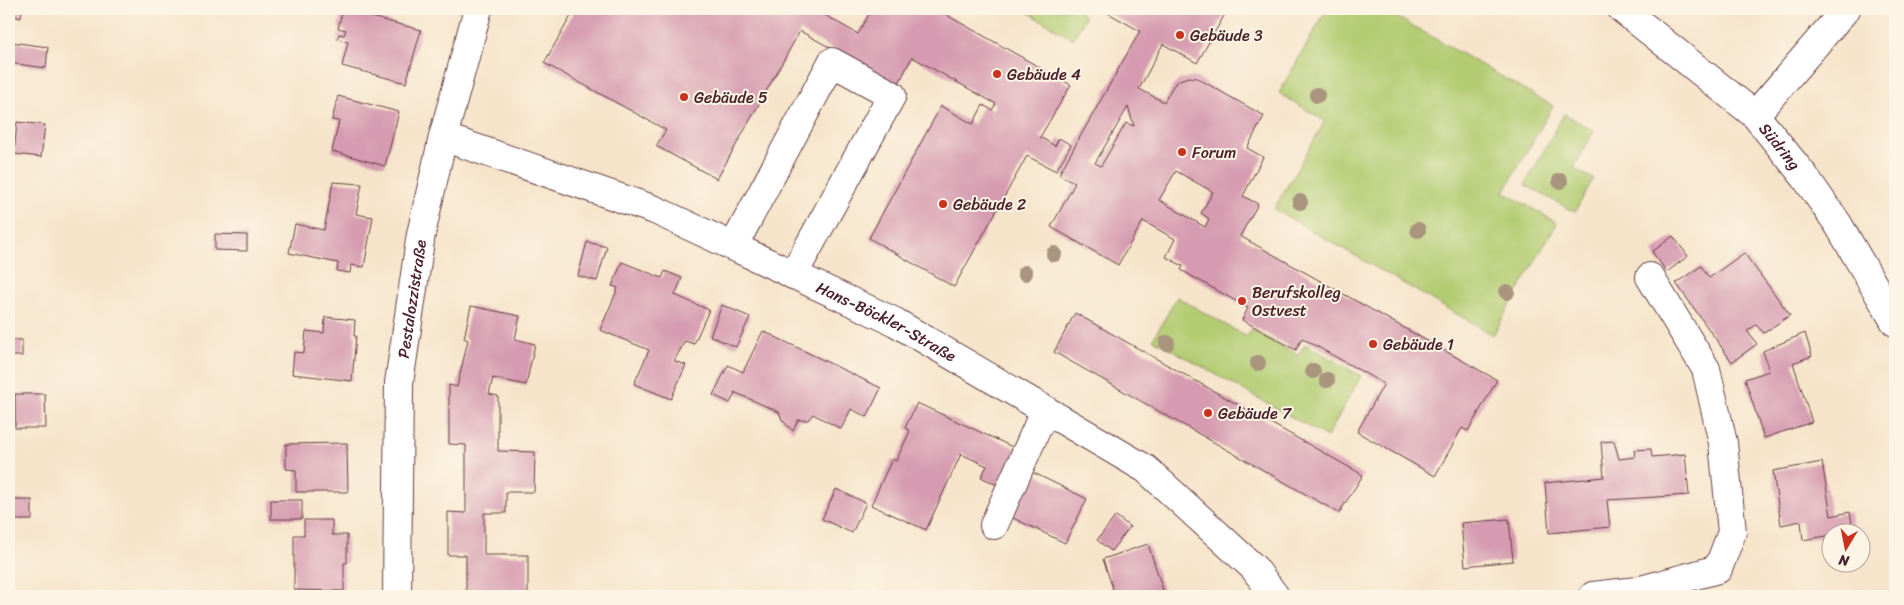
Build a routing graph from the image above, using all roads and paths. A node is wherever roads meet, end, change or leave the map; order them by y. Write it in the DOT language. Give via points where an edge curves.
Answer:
graph roads {
  1 [pos="478,9"];
  2 [pos="1622,9"];
  3 [pos="1846,9"];
  4 [pos="1755,116"];
  5 [pos="443,137"];
  6 [pos="733,247"];
  7 [pos="793,275"];
  8 [pos="1650,276"];
  9 [pos="1895,322"];
  10 [pos="1045,410"];
  11 [pos="994,524"];
  12 [pos="1270,595"];
  13 [pos="397,596"];
  14 [pos="1593,596"];
  1 -- 5 [label="street, Pestalozzistraße"];
  2 -- 4 [label="street, Südring"];
  3 -- 4 [label="street"];
  4 -- 9 [label="street, Südring" via="1838,224"];
  5 -- 6 [label="street, Hans-Böckler-Straße" via="655,210"];
  5 -- 13 [label="street, Pestalozzistraße" via="421,234 399,383"];
  6 -- 7 [label="street, Hans-Böckler-Straße"];
  6 -- 7 [label="street" via="832,62 892,95"];
  7 -- 10 [label="street, Hans-Böckler-Straße" via="896,322"];
  8 -- 14 [label="street" via="1706,369 1723,443 1732,532 1718,569 1637,591"];
  10 -- 11 [label="street"];
  10 -- 12 [label="street, Hans-Böckler-Straße" via="1146,469 1254,568"];
}
